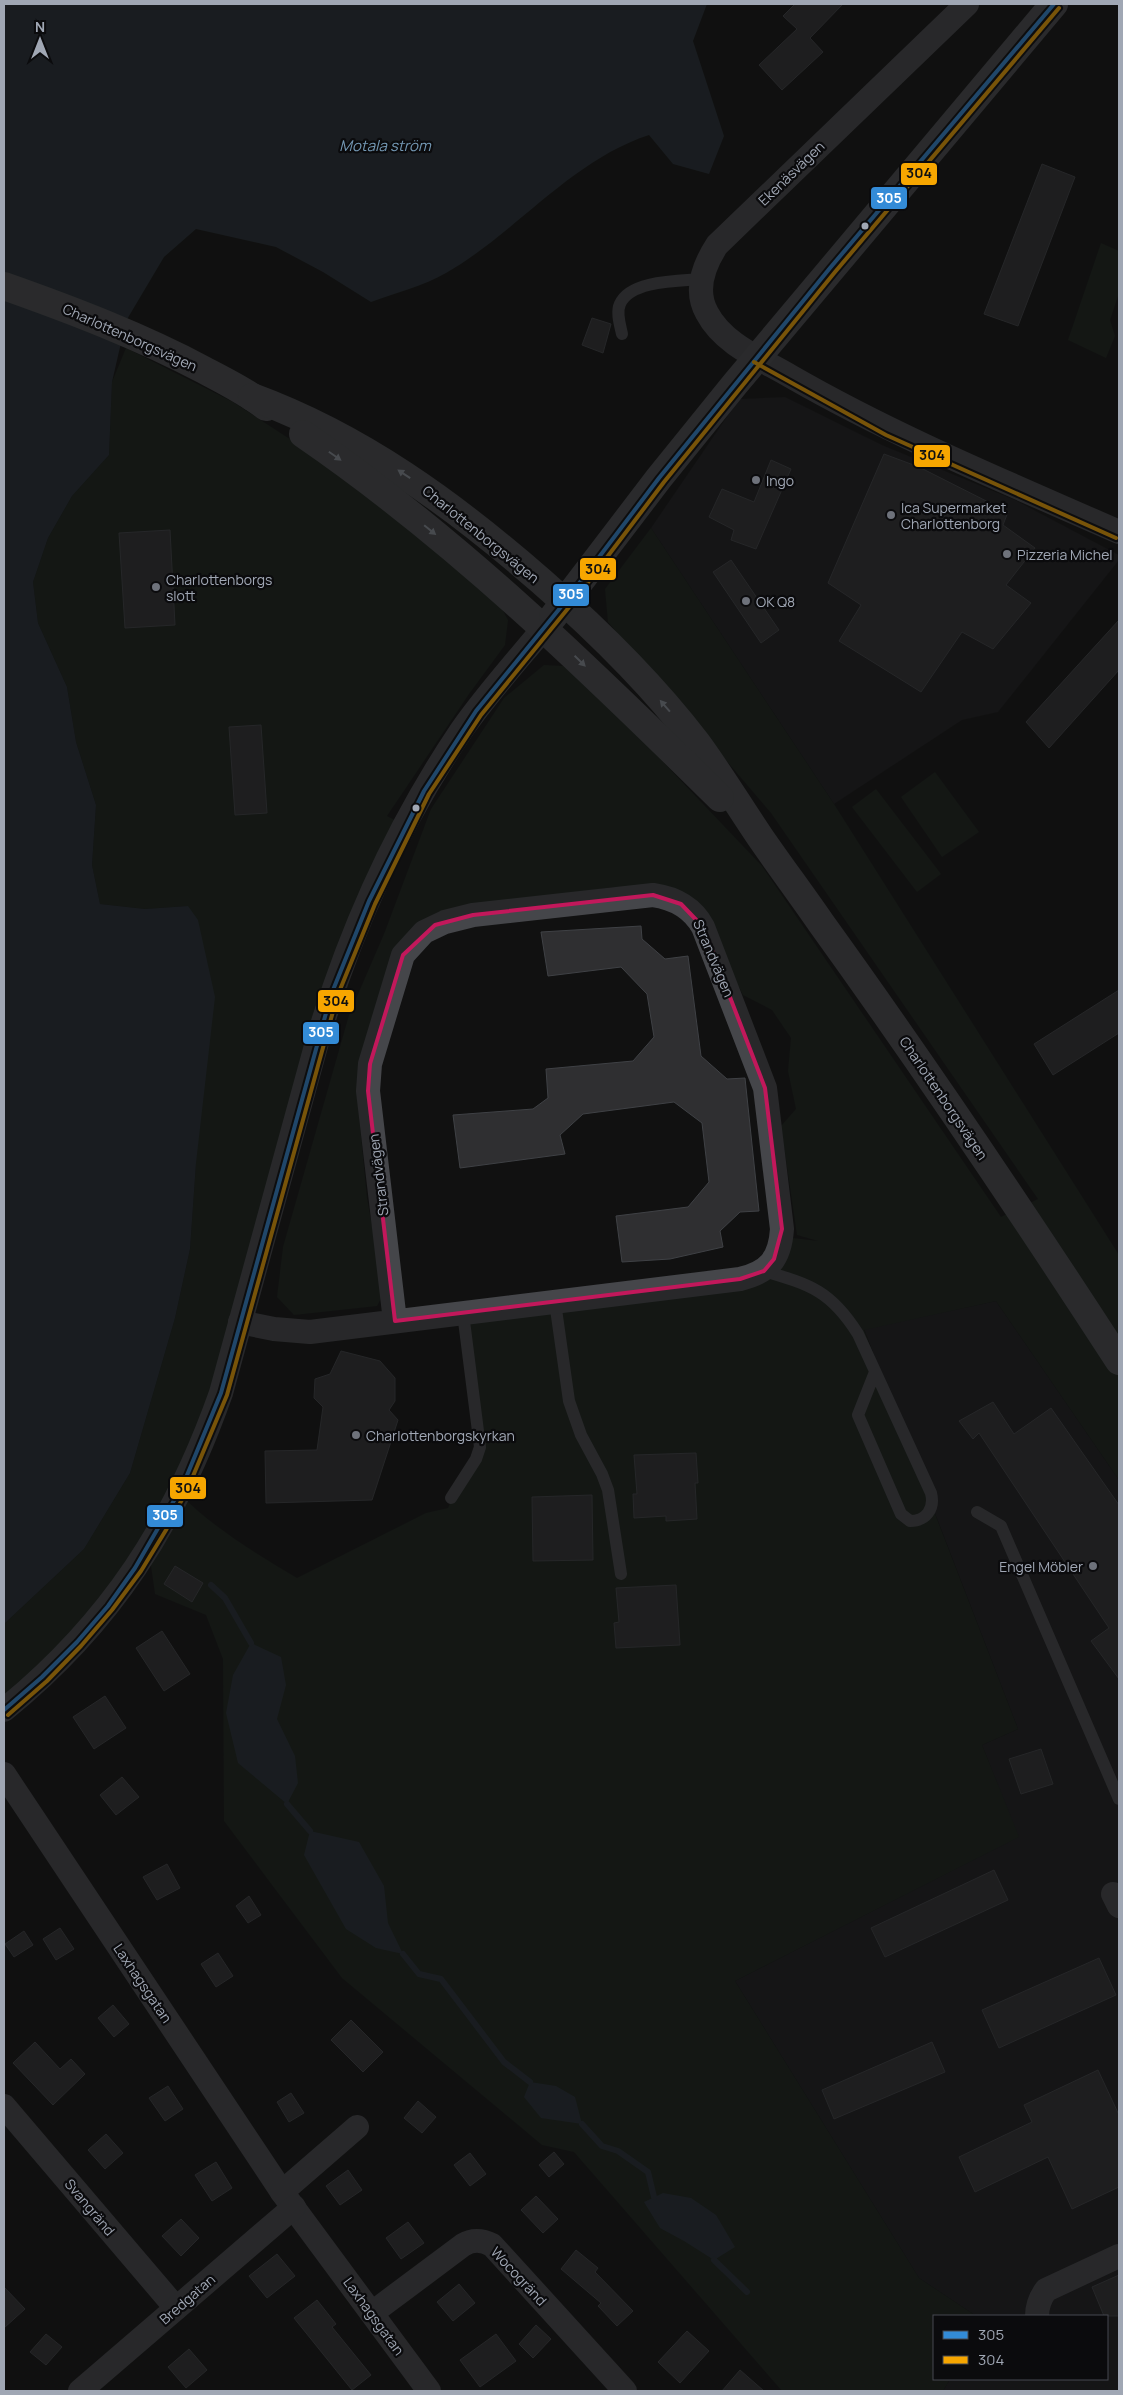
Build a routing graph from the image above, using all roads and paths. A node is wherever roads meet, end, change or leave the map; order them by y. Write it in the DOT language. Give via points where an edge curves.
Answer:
graph roads {
  1 [pos="967,4"];
  2 [pos="1054,4"];
  3 [pos="702,279"];
  4 [pos="4,286"];
  5 [pos="622,334"];
  6 [pos="757,357"];
  7 [pos="252,397"];
  8 [pos="1119,532"];
  9 [pos="565,602"];
  10 [pos="544,628"];
  11 [pos="762,840"];
  12 [pos="764,1271"];
  13 [pos="555,1302"];
  14 [pos="463,1313"];
  15 [pos="395,1321"];
  16 [pos="240,1322"];
  17 [pos="1119,1361"];
  18 [pos="875,1372"];
  19 [pos="451,1498"];
  20 [pos="977,1512"];
  21 [pos="621,1574"];
  22 [pos="4,1710"];
  23 [pos="4,1774"];
  24 [pos="1119,1799"];
  25 [pos="4,2106"];
  26 [pos="357,2128"];
  27 [pos="288,2200"];
  28 [pos="1119,2256"];
  29 [pos="176,2308"];
  30 [pos="372,2313"];
  31 [pos="1037,2315"];
  32 [pos="80,2391"];
  33 [pos="429,2391"];
  34 [pos="625,2391"];
  1 -- 3 [label="street, Ekenäsvägen" via="727,234 709,257"];
  2 -- 6 [label="main road"];
  3 -- 5 [label="lane" via="665,282 630,291 620,304 618,316"];
  3 -- 6 [label="street, Ekenäsvägen" via="706,312 718,330"];
  4 -- 7 [label="main road, Charlottenborgsvägen" via="140,339"];
  6 -- 8 [label="street, Ekenäsvägen" via="889,429"];
  6 -- 9 [label="main road"];
  9 -- 7 [label="main road, Charlottenborgsvägen, one-way" via="499,544 391,465 287,410"];
  7 -- 10 [label="main road, Charlottenborgsvägen, one-way" via="393,499"];
  9 -- 10 [label="main road"];
  11 -- 9 [label="main road, Charlottenborgsvägen, one-way" via="697,743 602,636"];
  10 -- 11 [label="main road, Charlottenborgsvägen, one-way"];
  10 -- 16 [label="street" via="476,711 444,759 415,807 369,901 331,995"];
  11 -- 17 [label="main road, Charlottenborgsvägen" via="956,1115"];
  12 -- 13 [label="street" via="740,1279"];
  12 -- 15 [label="street, Strandvägen" via="779,1250 782,1229 765,1088 698,918 674,900 652,895 472,915 435,925 414,941 403,955 370,1064 368,1090"];
  12 -- 18 [label="lane" via="808,1284 824,1294 847,1317"];
  13 -- 14 [label="street"];
  13 -- 21 [label="lane" via="568,1401 608,1490"];
  14 -- 15 [label="street"];
  14 -- 19 [label="lane" via="480,1447"];
  15 -- 16 [label="street" via="310,1332 274,1330"];
  16 -- 22 [label="street" via="207,1434 181,1492 151,1546 108,1606 68,1651"];
  18 -- 18 [label="lane" via="931,1494 931,1509 917,1521 910,1521 901,1514 858,1415"];
  20 -- 24 [label="lane" via="1001,1526"];
  23 -- 27 [label="street, Laxhagsgatan"];
  25 -- 29 [label="street, Svangränd"];
  26 -- 27 [label="street"];
  27 -- 29 [label="street, Bredgatan"];
  27 -- 30 [label="street, Laxhagsgatan"];
  28 -- 31 [label="street" via="1046,2290"];
  29 -- 32 [label="street, Bredgatan"];
  30 -- 33 [label="street, Laxhagsgatan"];
  30 -- 34 [label="street, Wocogränd" via="463,2245 484,2241 492,2245"];
}
